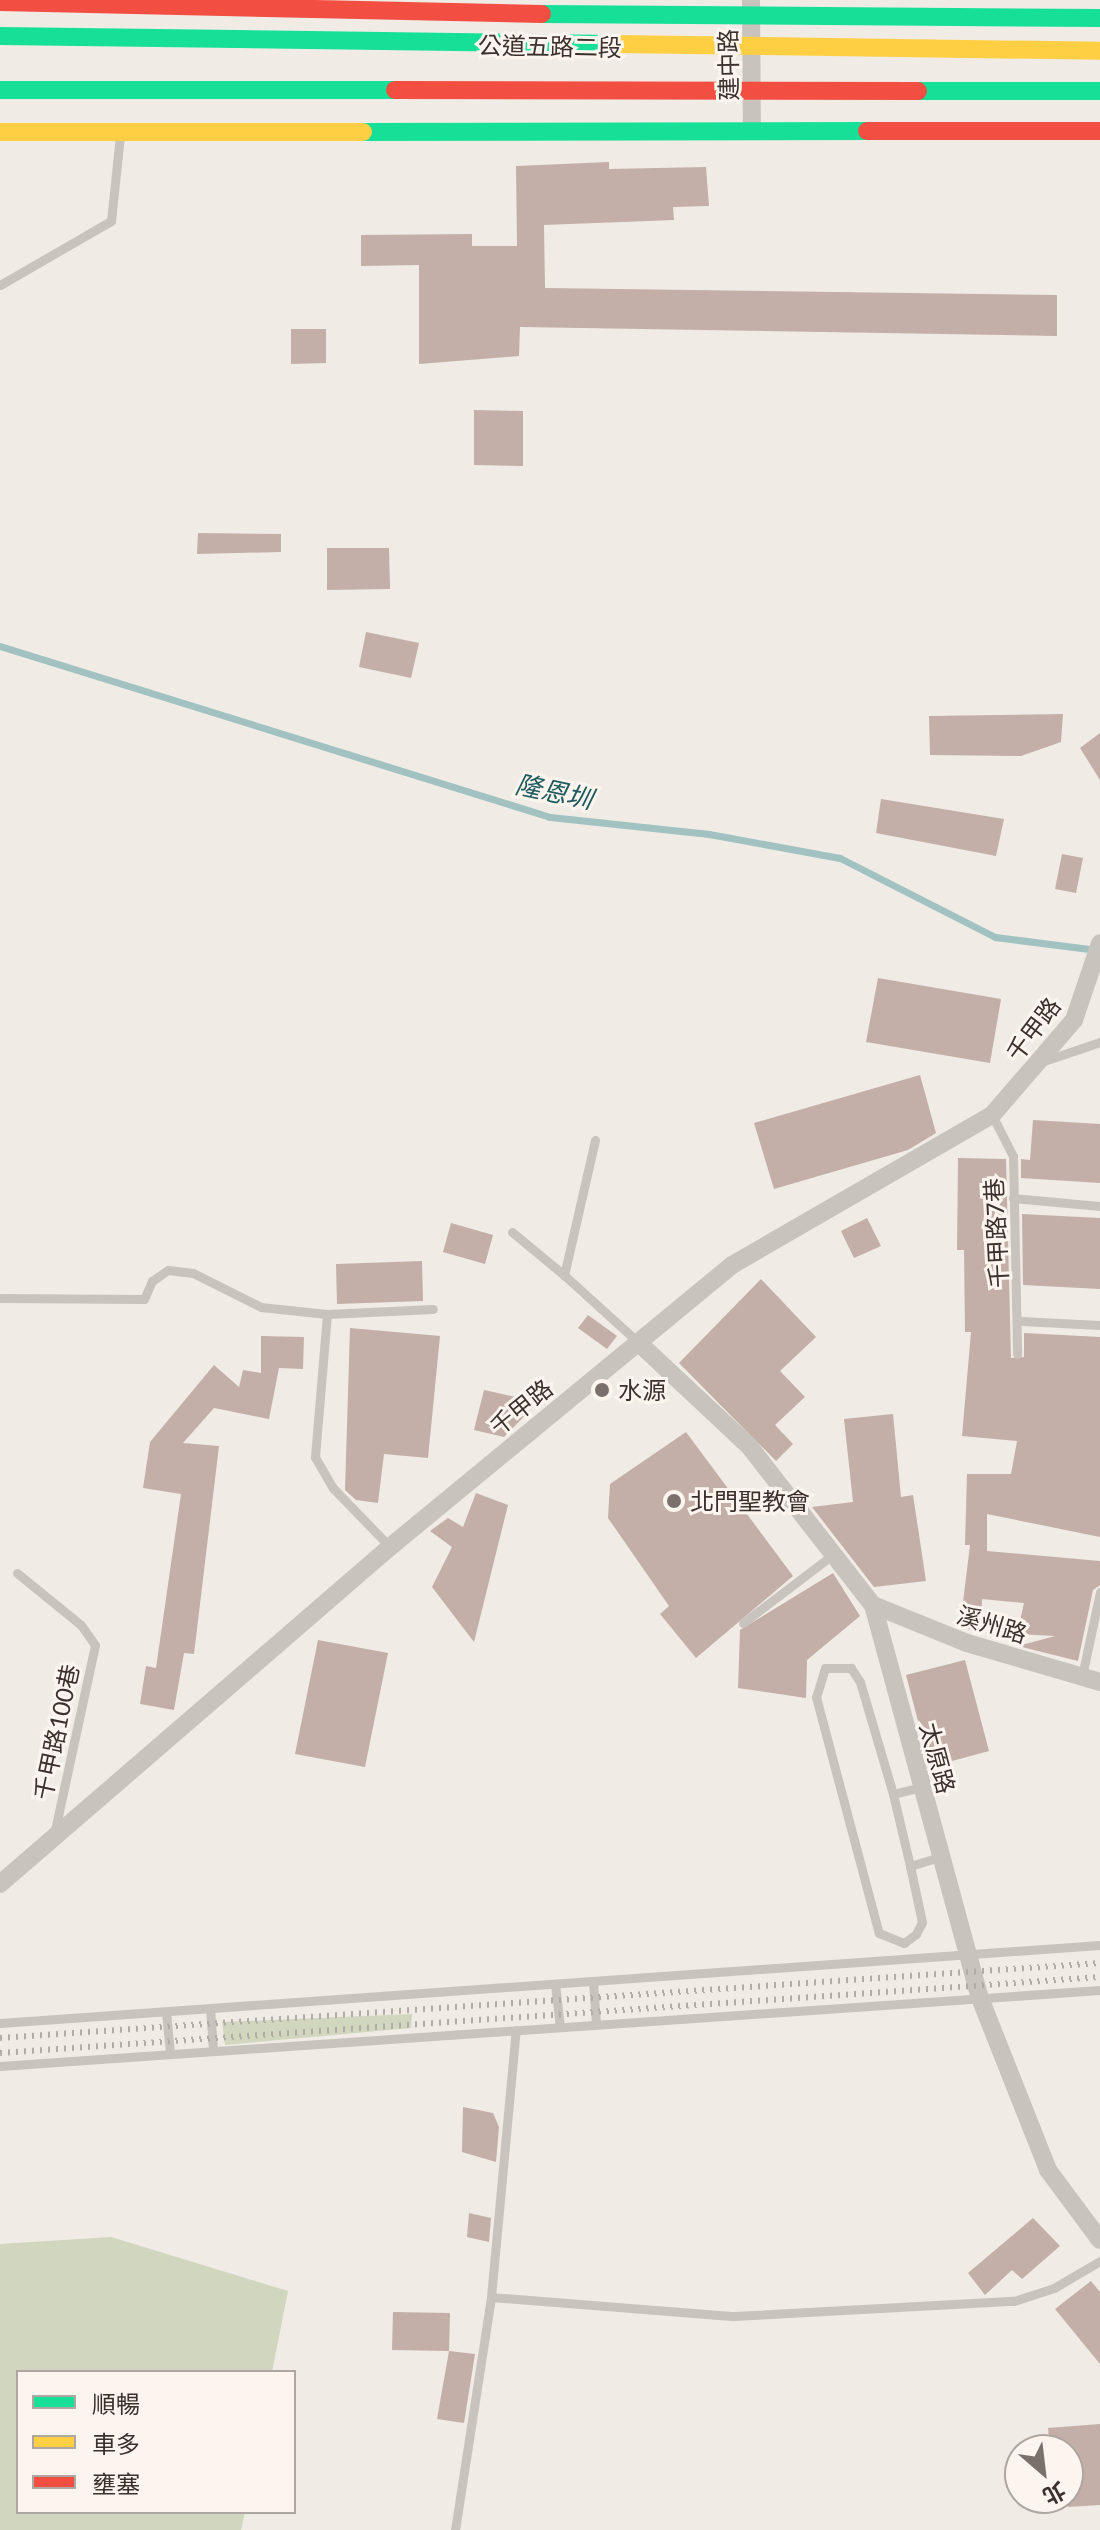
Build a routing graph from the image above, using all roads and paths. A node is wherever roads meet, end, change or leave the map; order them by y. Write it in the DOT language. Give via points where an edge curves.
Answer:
graph roads {
  1 [pos="751,0"];
  2 [pos="0,2"];
  3 [pos="1100,18"];
  4 [pos="751,19"];
  5 [pos="0,36"];
  6 [pos="751,49"];
  7 [pos="1100,51"];
  8 [pos="754,89"];
  9 [pos="0,90"];
  10 [pos="1100,91"];
  11 [pos="752,129"];
  12 [pos="1100,131"];
  13 [pos="0,132"];
  14 [pos="120,135"];
  15 [pos="0,285"];
  16 [pos="1100,943"];
  17 [pos="1100,1042"];
  18 [pos="1041,1062"];
  19 [pos="992,1115"];
  20 [pos="595,1140"];
  21 [pos="1013,1198"];
  22 [pos="1100,1206"];
  23 [pos="512,1232"];
  24 [pos="564,1275"];
  25 [pos="0,1298"];
  26 [pos="433,1309"];
  27 [pos="327,1314"];
  28 [pos="1021,1321"];
  29 [pos="1100,1325"];
  30 [pos="641,1345"];
  31 [pos="1017,1354"];
  32 [pos="390,1547"];
  33 [pos="831,1556"];
  34 [pos="17,1573"];
  35 [pos="1100,1592"];
  36 [pos="873,1605"];
  37 [pos="743,1623"];
  38 [pos="1091,1679"];
  39 [pos="921,1787"];
  40 [pos="893,1794"];
  41 [pos="54,1838"];
  42 [pos="940,1857"];
  43 [pos="910,1866"];
  44 [pos="0,1884"];
  45 [pos="1100,1945"];
  46 [pos="967,1956"];
  47 [pos="593,1982"];
  48 [pos="555,1984"];
  49 [pos="1100,1990"];
  50 [pos="980,1998"];
  51 [pos="210,2008"];
  52 [pos="166,2012"];
  53 [pos="0,2023"];
  54 [pos="596,2024"];
  55 [pos="560,2027"];
  56 [pos="516,2030"];
  57 [pos="213,2050"];
  58 [pos="170,2053"];
  59 [pos="0,2066"];
  60 [pos="1100,2240"];
  61 [pos="1100,2261"];
  62 [pos="491,2297"];
  63 [pos="455,2530"];
  1 -- 4 [label="street, 建中路"];
  2 -- 4 [label="street, 公道五路二段"];
  3 -- 4 [label="street, 公道五路二段"];
  4 -- 6 [label="street, 建中路"];
  5 -- 6 [label="street, 公道五路二段"];
  6 -- 7 [label="street, 公道五路二段"];
  6 -- 8 [label="street, 建中路"];
  8 -- 9 [label="street, 公道五路二段"];
  8 -- 10 [label="street, 公道五路二段"];
  8 -- 11 [label="street, 建中路"];
  11 -- 12 [label="street"];
  11 -- 14 [label="street"];
  13 -- 14 [label="street"];
  14 -- 15 [label="lane" via="111,221"];
  16 -- 18 [label="street, 千甲路" via="1085,997"];
  17 -- 18 [label="lane"];
  18 -- 19 [label="street, 千甲路"];
  19 -- 21 [label="lane, 千甲路7巷" via="1013,1156"];
  19 -- 30 [label="street, 千甲路" via="732,1265"];
  20 -- 24 [label="lane"];
  21 -- 22 [label="lane"];
  21 -- 28 [label="lane, 千甲路7巷"];
  23 -- 24 [label="lane"];
  24 -- 30 [label="lane"];
  25 -- 27 [label="lane" via="144,1299 152,1281 168,1270 193,1273 261,1307"];
  26 -- 27 [label="lane"];
  27 -- 32 [label="lane" via="315,1457 333,1488"];
  28 -- 29 [label="lane"];
  28 -- 31 [label="lane, 千甲路7巷"];
  30 -- 32 [label="street, 千甲路"];
  30 -- 33 [label="street, 太原路" via="749,1446"];
  32 -- 41 [label="street, 千甲路"];
  33 -- 36 [label="street, 太原路"];
  33 -- 37 [label="lane"];
  34 -- 41 [label="lane, 千甲路100巷" via="81,1625 95,1645"];
  35 -- 38 [label="lane"];
  36 -- 38 [label="street, 溪州路" via="967,1643"];
  36 -- 39 [label="street, 太原路"];
  39 -- 40 [label="lane"];
  39 -- 42 [label="street, 太原路"];
  40 -- 43 [label="lane"];
  40 -- 43 [label="lane" via="860,1682 851,1668 825,1668 816,1697 879,1933 904,1943 922,1922"];
  41 -- 44 [label="street, 千甲路"];
  42 -- 43 [label="lane"];
  42 -- 46 [label="street, 太原路"];
  45 -- 46 [label="lane"];
  46 -- 47 [label="lane"];
  46 -- 50 [label="street, 太原路"];
  47 -- 48 [label="lane"];
  47 -- 54 [label="lane"];
  48 -- 51 [label="lane"];
  48 -- 55 [label="lane"];
  49 -- 50 [label="lane"];
  50 -- 54 [label="lane"];
  50 -- 60 [label="street, 太原路" via="1048,2170"];
  51 -- 52 [label="lane"];
  51 -- 57 [label="lane"];
  52 -- 53 [label="lane"];
  52 -- 58 [label="lane"];
  54 -- 55 [label="lane"];
  55 -- 56 [label="lane"];
  56 -- 57 [label="lane"];
  56 -- 62 [label="lane"];
  57 -- 58 [label="lane"];
  58 -- 59 [label="lane"];
  61 -- 62 [label="lane" via="1054,2288 1014,2301 734,2316"];
  62 -- 63 [label="lane"];
}
